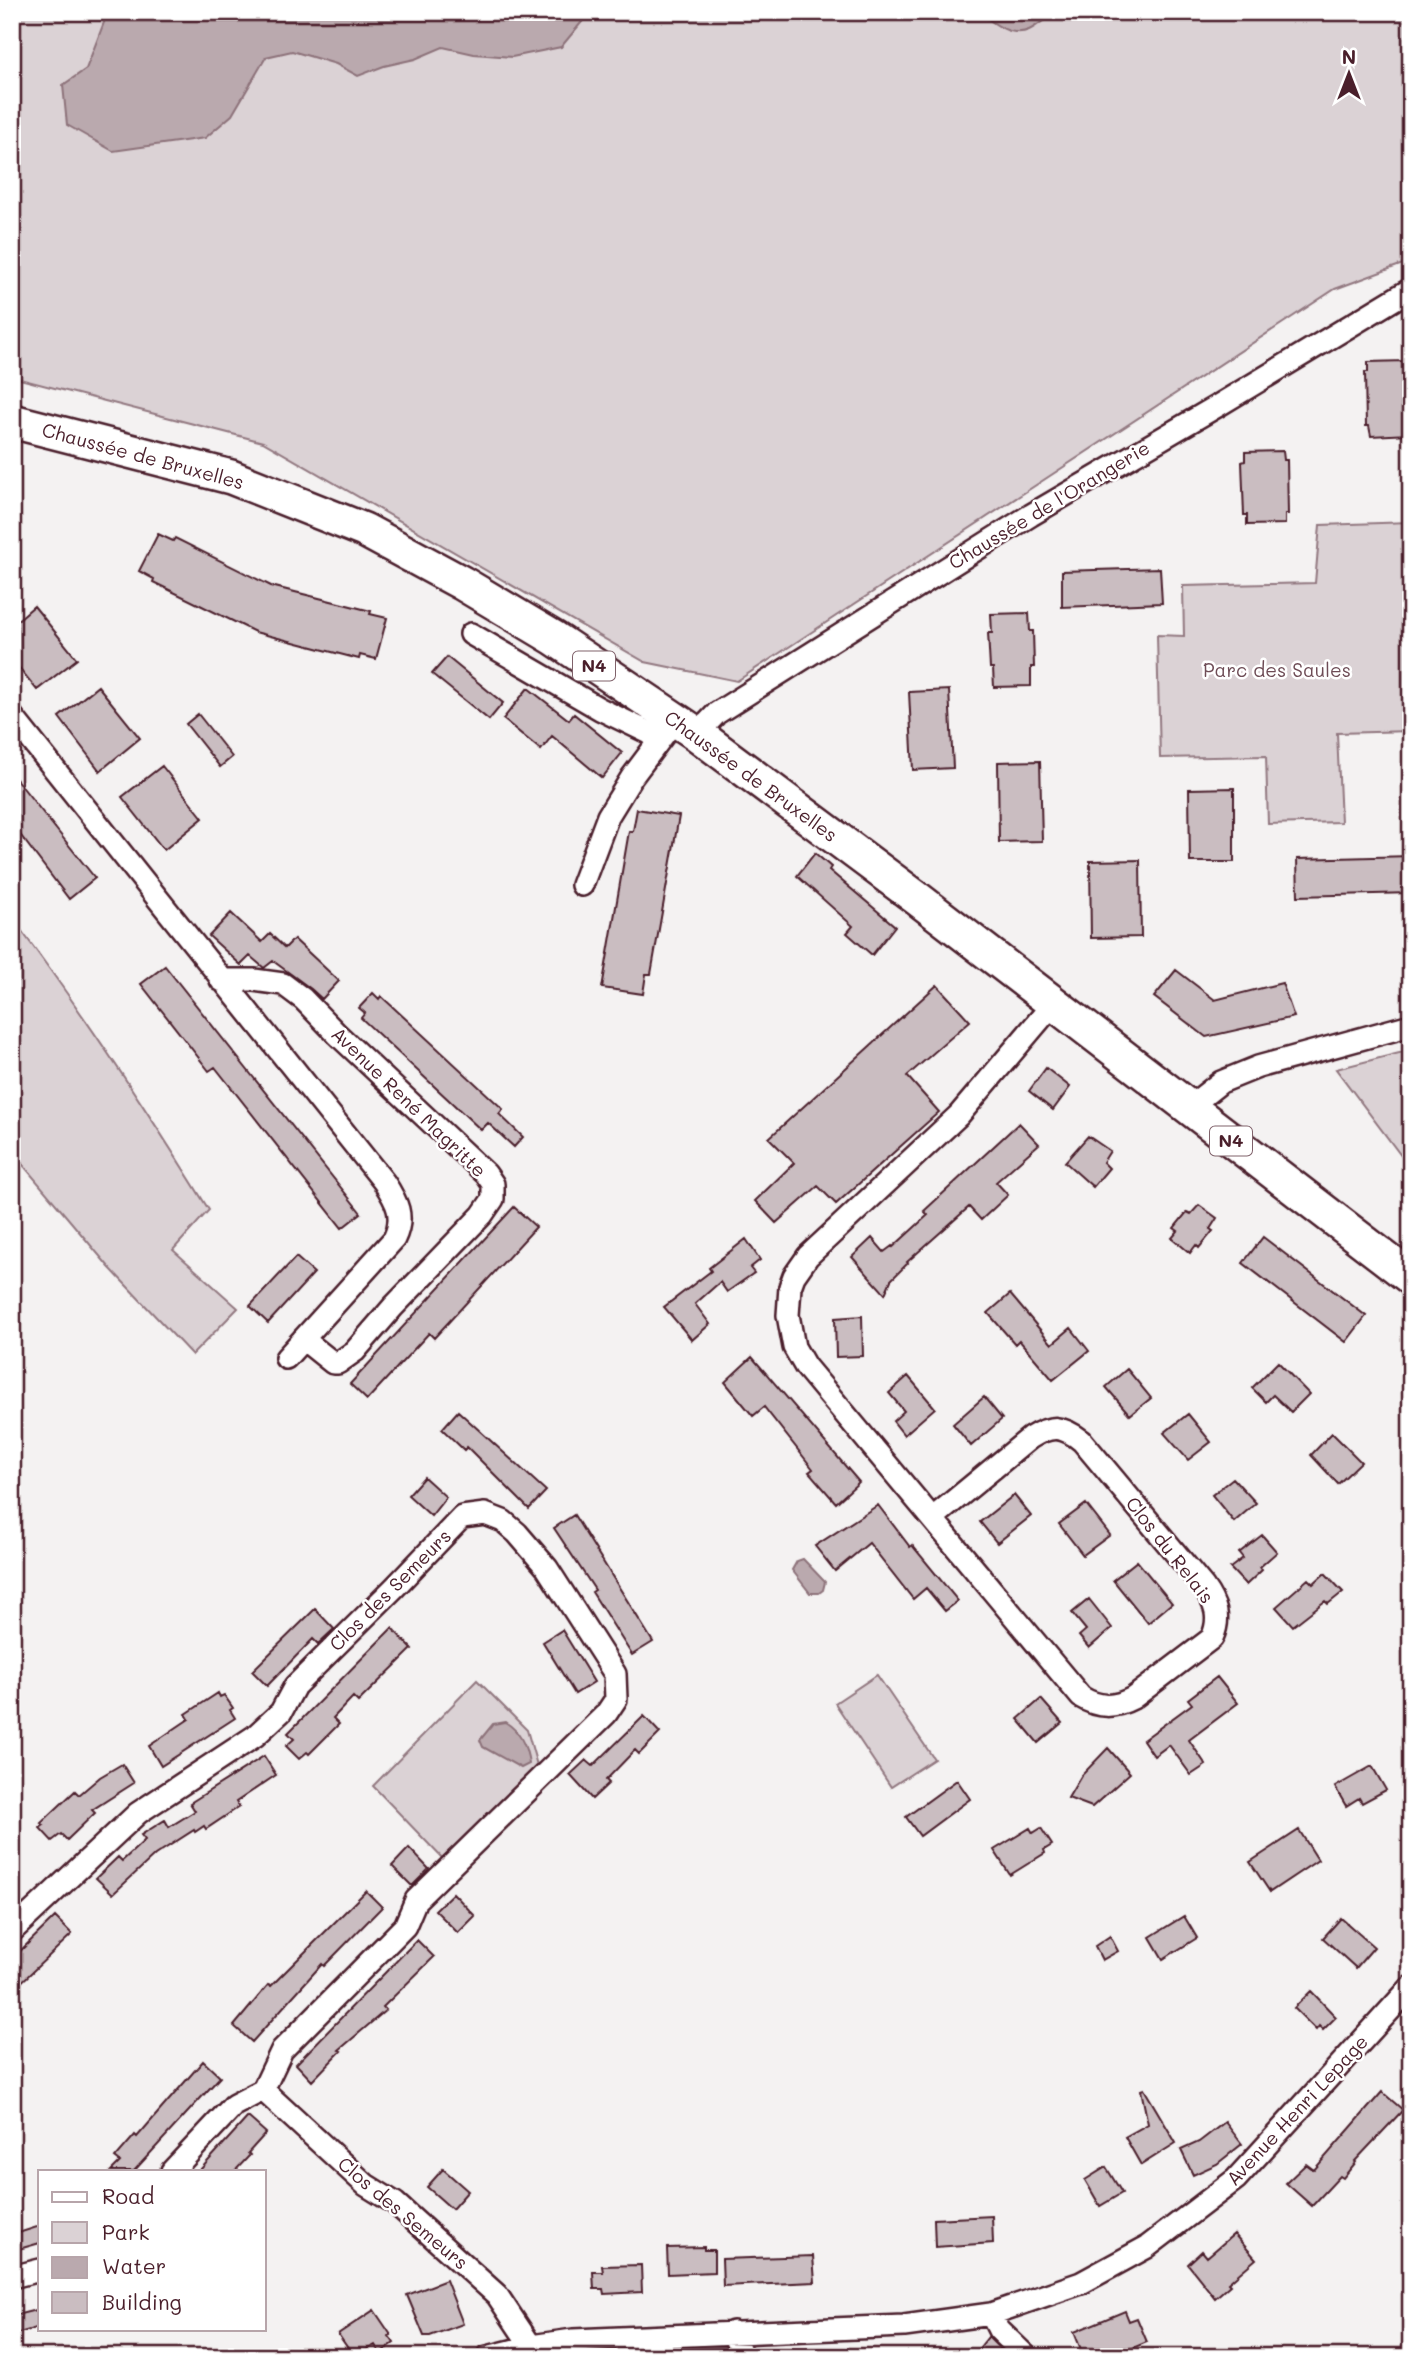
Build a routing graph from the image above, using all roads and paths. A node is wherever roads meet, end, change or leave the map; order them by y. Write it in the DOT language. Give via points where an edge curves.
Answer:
graph roads {
  1 [pos="1411,289"];
  2 [pos="12,421"];
  3 [pos="471,634"];
  4 [pos="12,716"];
  5 [pos="677,731"];
  6 [pos="582,885"];
  7 [pos="222,980"];
  8 [pos="1052,1004"];
  9 [pos="1411,1025"];
  10 [pos="1188,1108"];
  11 [pos="1411,1278"];
  12 [pos="303,1339"];
  13 [pos="286,1358"];
  14 [pos="933,1518"];
  15 [pos="12,1931"];
  16 [pos="1411,1987"];
  17 [pos="263,2090"];
  18 [pos="173,2170"];
  19 [pos="38,2270"];
  20 [pos="12,2277"];
  21 [pos="991,2314"];
  22 [pos="733,2332"];
  23 [pos="531,2346"];
  24 [pos="487,2357"];
  25 [pos="742,2357"];
  26 [pos="1027,2357"];
  1 -- 5 [label="street, Chaussée de l'Orangerie" via="944,568 717,713"];
  2 -- 5 [label="main road, Chaussée de Bruxelles / N4" via="231,477 376,535 554,638"];
  3 -- 5 [label="street" via="600,709"];
  4 -- 7 [label="street"];
  5 -- 6 [label="street, Chaussée de l'Orangerie" via="632,777 608,816"];
  5 -- 8 [label="main road, Chaussée de Bruxelles / N4"];
  7 -- 12 [label="street" via="384,1182 401,1213 394,1239"];
  7 -- 12 [label="street, Avenue René Magritte" via="283,984 303,999 474,1160 493,1184 493,1199 482,1215 355,1351 333,1363"];
  8 -- 10 [label="main road, Chaussée de Bruxelles / N4"];
  8 -- 14 [label="street, Clos du Relais" via="959,1115 808,1256 790,1287 789,1324 794,1347 805,1366"];
  9 -- 10 [label="street" via="1258,1067 1222,1082"];
  10 -- 11 [label="main road, Chaussée de Bruxelles / N4"];
  12 -- 13 [label="street"];
  14 -- 14 [label="street, Clos du Relais" via="1066,1680 1092,1703 1119,1705 1133,1698 1212,1638 1219,1624 1214,1602 1203,1586 1082,1441 1061,1428 1045,1429 1030,1438"];
  15 -- 17 [label="street, Clos des Semeurs" via="138,1813 255,1736 281,1712 295,1686 462,1517 485,1514 503,1521 548,1568 615,1674 615,1699 607,1714 416,1900 405,1926 282,2050"];
  16 -- 21 [label="street, Avenue Henri Lepage" via="1256,2160 1176,2227 1081,2283"];
  17 -- 18 [label="street" via="234,2105"];
  17 -- 23 [label="street, Clos des Semeurs" via="366,2185 395,2203 497,2295"];
  19 -- 20 [label="street"];
  21 -- 22 [label="street, Avenue Henri Lepage" via="904,2326"];
  21 -- 26 [label="street" via="999,2330"];
  22 -- 23 [label="street, Avenue Henri Lepage"];
  22 -- 25 [label="street"];
  23 -- 24 [label="street, Avenue Henri Lepage"];
}
